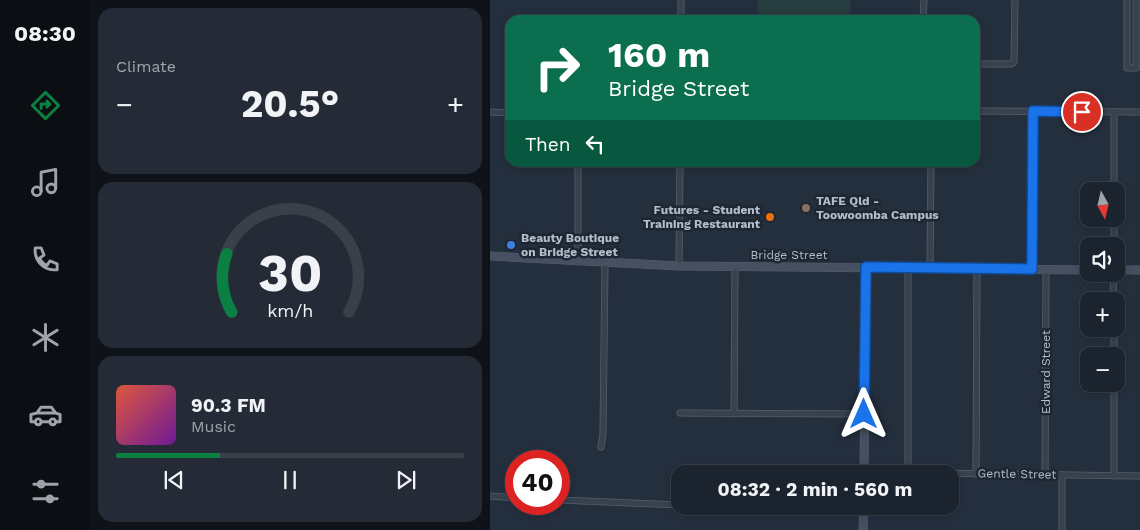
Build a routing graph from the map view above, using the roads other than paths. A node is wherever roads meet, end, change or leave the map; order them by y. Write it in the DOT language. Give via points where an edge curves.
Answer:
graph roads {
  1 [pos="681,0"];
  2 [pos="924,0"];
  3 [pos="1015,0"];
  4 [pos="1127,0"];
  5 [pos="1136,0"];
  6 [pos="681,15"];
  7 [pos="924,15"];
  8 [pos="980,64"];
  9 [pos="980,111"];
  10 [pos="1033,111"];
  11 [pos="490,112"];
  12 [pos="1114,112"];
  13 [pos="1140,112"];
  14 [pos="505,113"];
  15 [pos="578,167"];
  16 [pos="680,167"];
  17 [pos="931,167"];
  18 [pos="1114,182"];
  19 [pos="490,256"];
  20 [pos="578,261"];
  21 [pos="605,262"];
  22 [pos="679,266"];
  23 [pos="735,266"];
  24 [pos="866,267"];
  25 [pos="908,268"];
  26 [pos="930,268"];
  27 [pos="977,268"];
  28 [pos="1032,269"];
  29 [pos="1046,269"];
  30 [pos="1080,270"];
  31 [pos="1125,270"];
  32 [pos="1140,270"];
  33 [pos="1114,392"];
  34 [pos="680,413"];
  35 [pos="734,414"];
  36 [pos="864,414"];
  37 [pos="601,447"];
  38 [pos="864,465"];
  39 [pos="908,465"];
  40 [pos="959,474"];
  41 [pos="976,474"];
  42 [pos="1045,475"];
  43 [pos="1062,475"];
  44 [pos="1114,476"];
  45 [pos="1140,476"];
  46 [pos="490,496"];
  47 [pos="505,497"];
  48 [pos="570,500"];
  49 [pos="671,505"];
  50 [pos="864,515"];
  51 [pos="863,530"];
  52 [pos="1062,530"];
  1 -- 6 [label="street"];
  2 -- 7 [label="street"];
  3 -- 8 [label="street" via="1014,62"];
  4 -- 5 [label="street" via="1126,68 1136,68"];
  9 -- 10 [label="street"];
  10 -- 12 [label="street"];
  10 -- 28 [label="street"];
  11 -- 14 [label="street"];
  12 -- 13 [label="street"];
  12 -- 18 [label="street"];
  15 -- 20 [label="street"];
  16 -- 22 [label="street"];
  17 -- 26 [label="street"];
  19 -- 20 [label="main road, Bridge Street"];
  20 -- 21 [label="main road, Bridge Street"];
  21 -- 22 [label="main road, Bridge Street"];
  21 -- 37 [label="street"];
  22 -- 23 [label="main road, Bridge Street"];
  23 -- 24 [label="main road, Bridge Street"];
  23 -- 35 [label="street"];
  24 -- 25 [label="main road, Bridge Street"];
  24 -- 36 [label="main road"];
  25 -- 26 [label="main road, Bridge Street"];
  25 -- 39 [label="street"];
  26 -- 27 [label="main road, Bridge Street"];
  27 -- 28 [label="main road, Bridge Street"];
  27 -- 41 [label="street"];
  28 -- 29 [label="main road, Bridge Street"];
  29 -- 30 [label="main road, Bridge Street"];
  29 -- 42 [label="street, Edward Street"];
  31 -- 32 [label="main road"];
  33 -- 44 [label="street"];
  34 -- 35 [label="street"];
  35 -- 36 [label="street"];
  36 -- 38 [label="main road"];
  40 -- 41 [label="street, Gentle Street"];
  41 -- 42 [label="street, Gentle Street"];
  42 -- 43 [label="street, Gentle Street"];
  43 -- 44 [label="street, Gentle Street"];
  43 -- 52 [label="street"];
  44 -- 45 [label="street, Gentle Street"];
  46 -- 47 [label="street"];
  48 -- 49 [label="street"];
  50 -- 51 [label="main road"];
}
